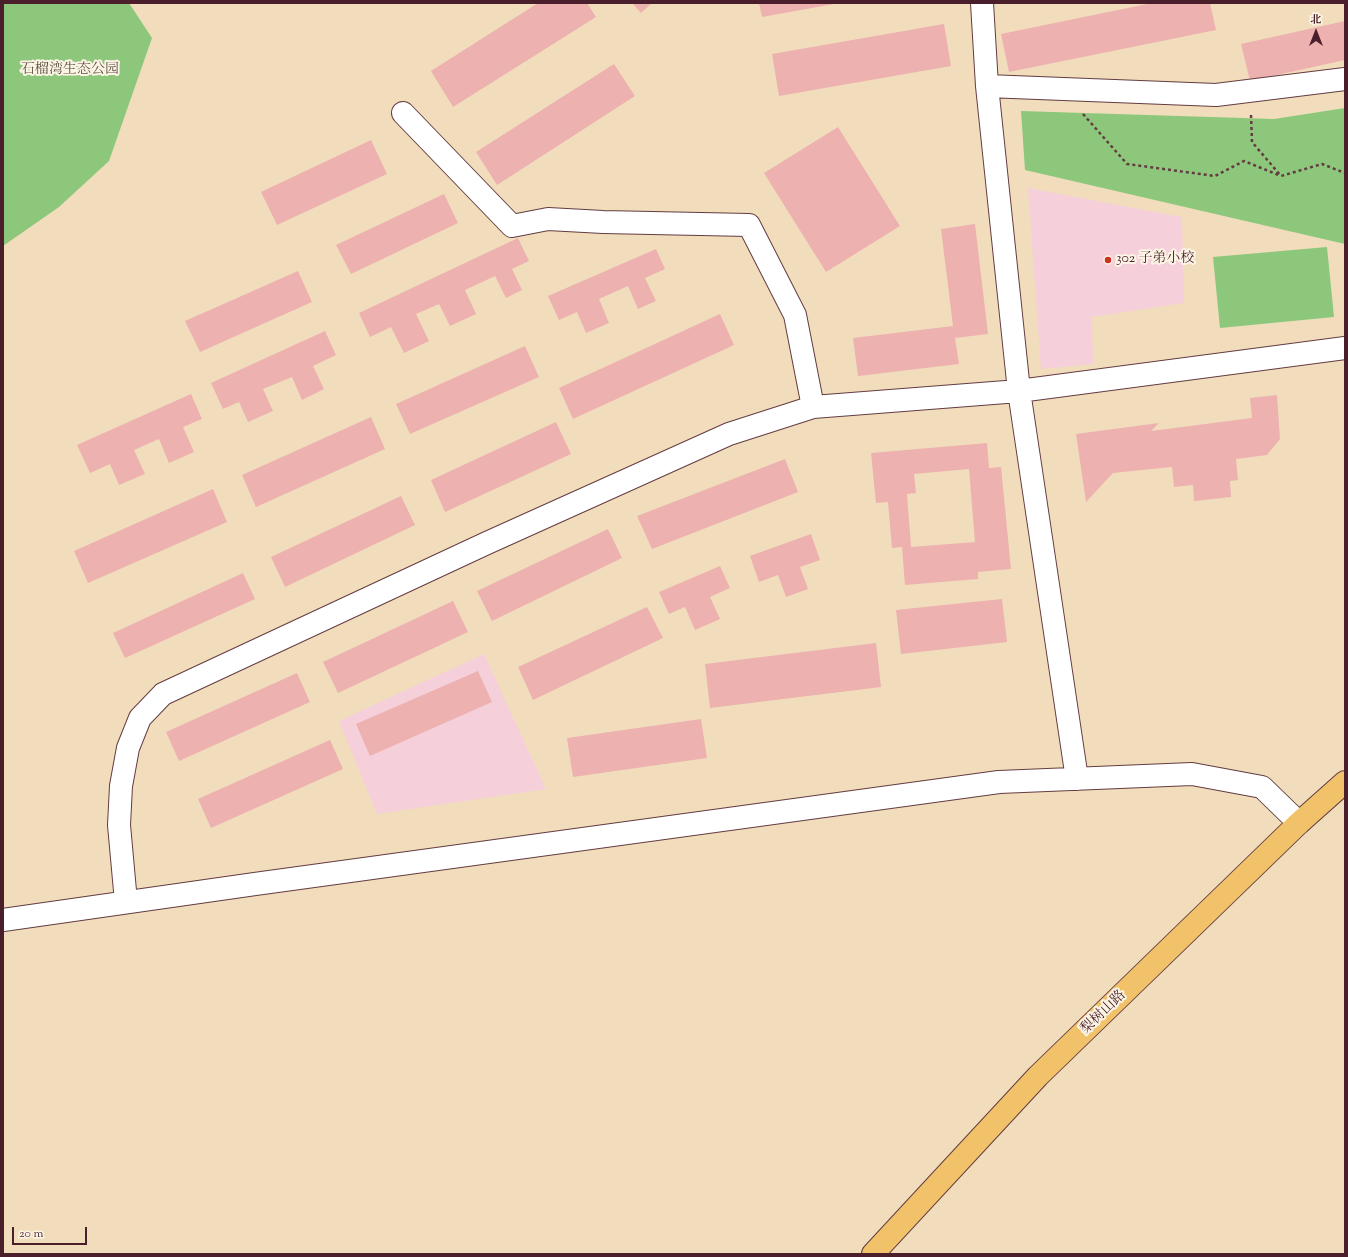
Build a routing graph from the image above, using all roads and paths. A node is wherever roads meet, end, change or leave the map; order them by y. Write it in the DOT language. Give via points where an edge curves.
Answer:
graph roads {
  1 [pos="982,3"];
  2 [pos="1345,79"];
  3 [pos="987,86"];
  4 [pos="1060,89"];
  5 [pos="1249,91"];
  6 [pos="403,113"];
  7 [pos="1345,173"];
  8 [pos="1281,176"];
  9 [pos="1345,348"];
  10 [pos="1019,391"];
  11 [pos="813,407"];
  12 [pos="1077,779"];
  13 [pos="1345,782"];
  14 [pos="1299,823"];
  15 [pos="126,902"];
  16 [pos="3,920"];
  17 [pos="874,1254"];
  1 -- 3 [label="street"];
  2 -- 5 [label="street"];
  3 -- 4 [label="street"];
  3 -- 10 [label="street"];
  4 -- 5 [label="street" via="1216,95"];
  4 -- 8 [label="path" via="1127,164 1215,176 1244,161"];
  5 -- 8 [label="path" via="1252,142"];
  6 -- 11 [label="street" via="512,226 548,219 749,225 795,315"];
  7 -- 8 [label="path" via="1322,164"];
  9 -- 10 [label="street"];
  10 -- 11 [label="street"];
  10 -- 12 [label="street"];
  11 -- 15 [label="street" via="729,434 479,546 163,694 140,718 128,748 121,786 119,825"];
  12 -- 14 [label="street" via="1192,774 1262,787"];
  12 -- 15 [label="street" via="999,782"];
  13 -- 14 [label="main road, 梨树山路"];
  14 -- 17 [label="main road, 梨树山路" via="1038,1076"];
  15 -- 16 [label="street"];
}
